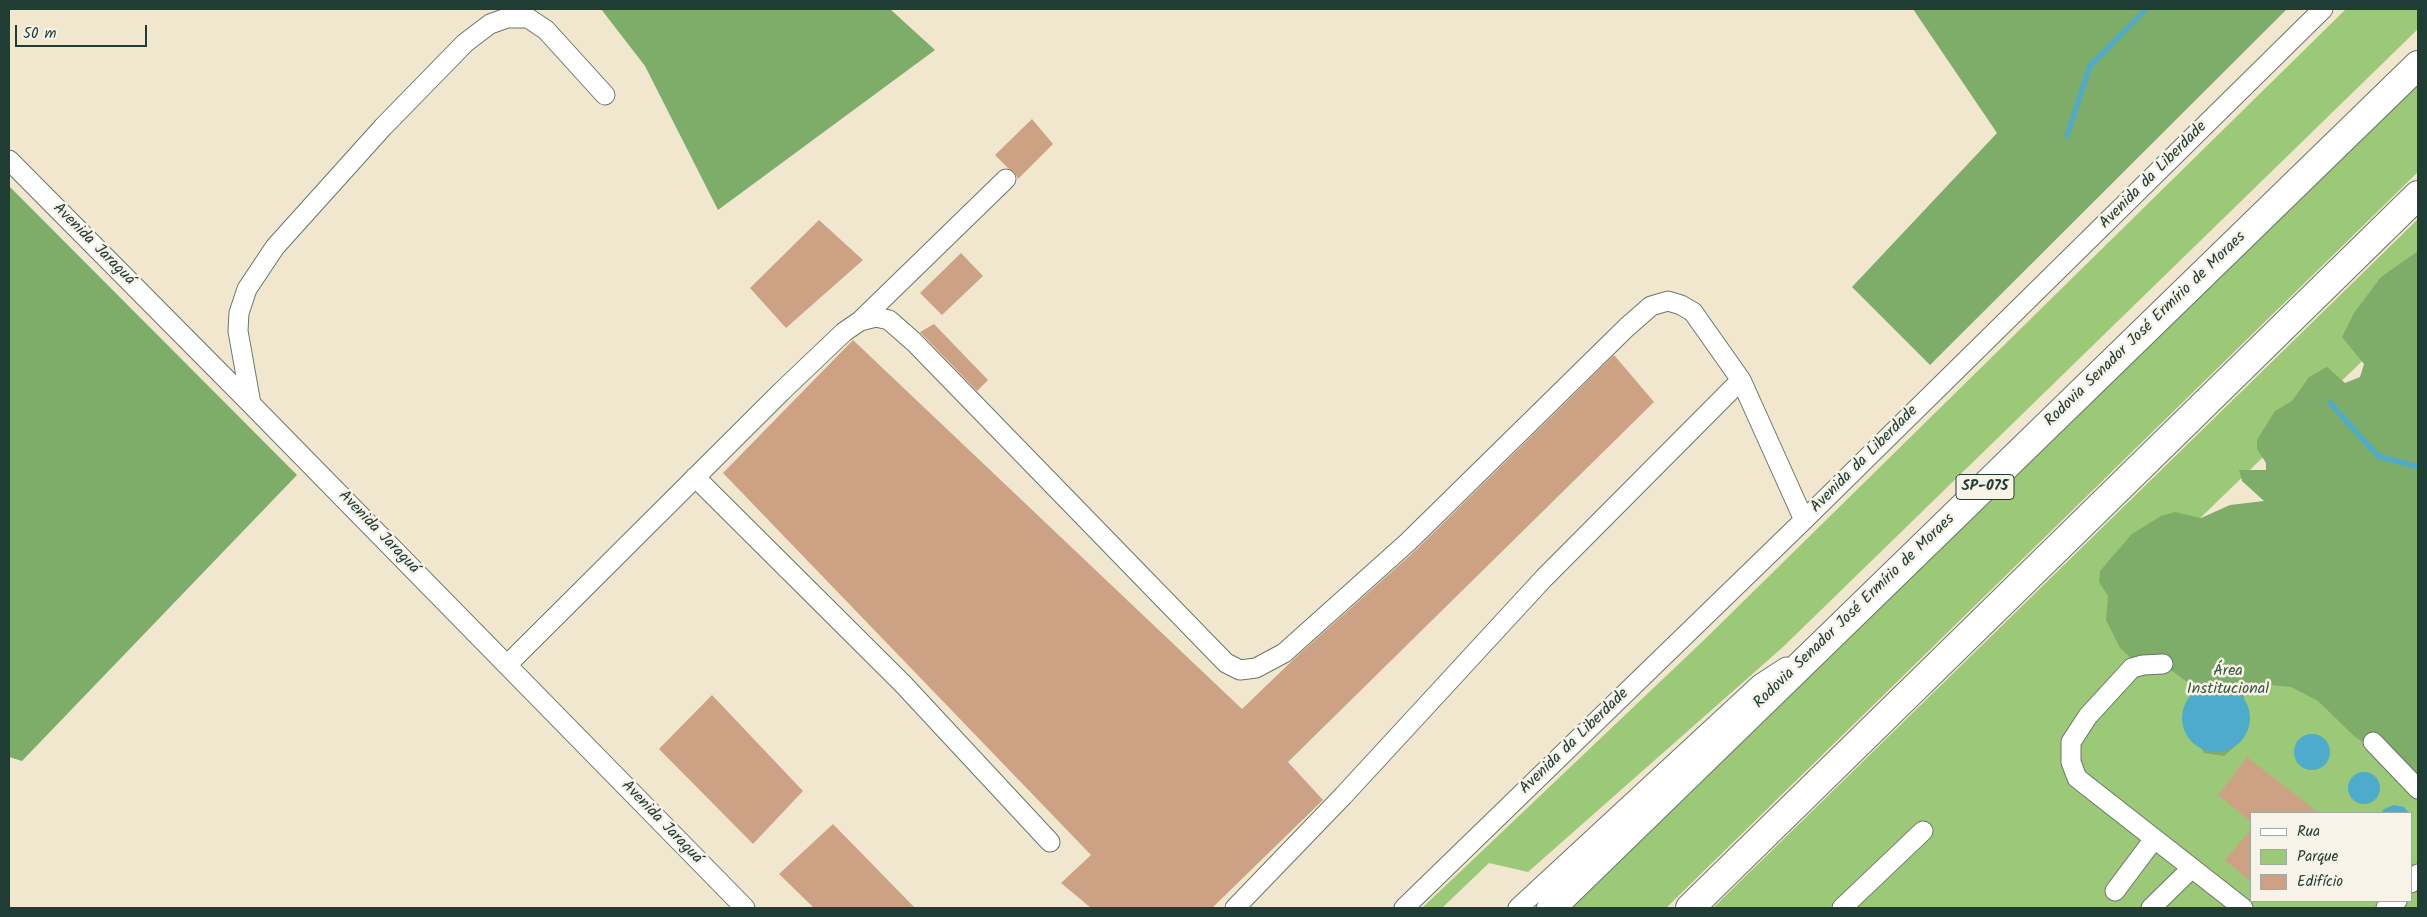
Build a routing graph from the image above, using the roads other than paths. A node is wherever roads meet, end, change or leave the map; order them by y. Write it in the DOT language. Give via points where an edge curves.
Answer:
graph roads {
  1 [pos="2323,9"];
  2 [pos="2418,65"];
  3 [pos="605,96"];
  4 [pos="9,160"];
  5 [pos="1006,179"];
  6 [pos="2418,195"];
  7 [pos="860,321"];
  8 [pos="1741,380"];
  9 [pos="251,404"];
  10 [pos="695,477"];
  11 [pos="1804,520"];
  12 [pos="1832,635"];
  13 [pos="2163,664"];
  14 [pos="507,665"];
  15 [pos="2373,742"];
  16 [pos="2418,788"];
  17 [pos="1923,831"];
  18 [pos="2154,839"];
  19 [pos="1050,842"];
  20 [pos="2192,868"];
  21 [pos="2115,891"];
  22 [pos="745,908"];
  23 [pos="1235,908"];
  24 [pos="1404,908"];
  25 [pos="1518,908"];
  26 [pos="1551,908"];
  27 [pos="1690,908"];
  28 [pos="1842,908"];
  29 [pos="2151,908"];
  30 [pos="2243,908"];
  1 -- 11 [label="street, Avenida da Liberdade"];
  2 -- 12 [label="highway, Rodovia Senador José Ermírio de Moraes / SP-075"];
  3 -- 9 [label="street" via="546,30 528,18 507,18 490,24 465,43 382,128 275,247 246,289 238,313 238,331"];
  4 -- 9 [label="street, Avenida Jaraguá"];
  5 -- 7 [label="street"];
  6 -- 27 [label="highway"];
  7 -- 8 [label="street" via="876,317 889,320 914,342 1226,664 1240,670 1256,668 1284,653 1408,542 1626,326 1651,306 1668,301 1693,312"];
  7 -- 10 [label="street" via="844,332"];
  8 -- 11 [label="street"];
  8 -- 23 [label="street" via="1544,578"];
  9 -- 14 [label="street, Avenida Jaraguá"];
  10 -- 14 [label="street"];
  10 -- 19 [label="street" via="903,684"];
  11 -- 24 [label="street, Avenida da Liberdade"];
  12 -- 25 [label="street" via="1760,684"];
  12 -- 26 [label="highway, Rodovia Senador José Ermírio de Moraes / SP-075"];
  13 -- 18 [label="street" via="2132,668 2088,716 2071,742 2071,762 2077,778"];
  14 -- 22 [label="street, Avenida Jaraguá"];
  15 -- 16 [label="street"];
  17 -- 28 [label="street"];
  18 -- 20 [label="street"];
  18 -- 21 [label="street"];
  20 -- 29 [label="street"];
  20 -- 30 [label="street"];
}
